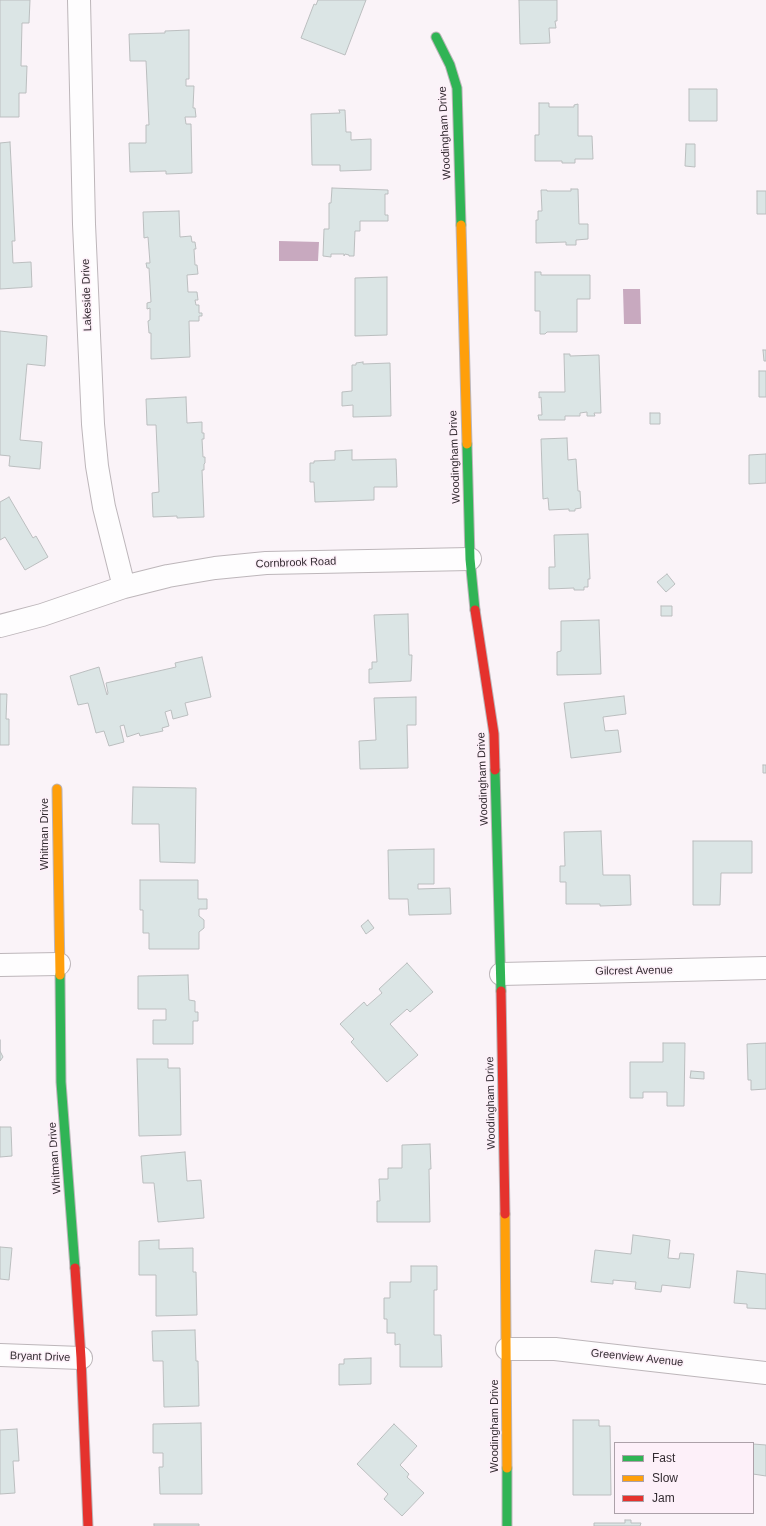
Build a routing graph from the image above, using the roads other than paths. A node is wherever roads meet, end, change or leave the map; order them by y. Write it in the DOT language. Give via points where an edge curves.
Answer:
graph roads {
  1 [pos="79,0"];
  2 [pos="436,37"];
  3 [pos="470,559"];
  4 [pos="124,587"];
  5 [pos="0,626"];
  6 [pos="57,789"];
  7 [pos="59,964"];
  8 [pos="0,965"];
  9 [pos="766,968"];
  10 [pos="501,974"];
  11 [pos="507,1349"];
  12 [pos="0,1356"];
  13 [pos="81,1358"];
  14 [pos="766,1373"];
  15 [pos="88,1526"];
  16 [pos="507,1526"];
  1 -- 4 [label="street, Lakeside Drive" via="92,424 104,507"];
  2 -- 3 [label="street, Woodingham Drive" via="450,65 457,88"];
  3 -- 4 [label="street, Cornbrook Road" via="266,563 174,574"];
  3 -- 10 [label="street, Woodingham Drive" via="494,734"];
  4 -- 5 [label="street, Cornbrook Road" via="42,615"];
  6 -- 7 [label="street, Whitman Drive"];
  7 -- 8 [label="street"];
  7 -- 13 [label="street, Whitman Drive" via="61,1082"];
  9 -- 10 [label="street, Gilcrest Avenue"];
  10 -- 11 [label="street, Woodingham Drive"];
  11 -- 14 [label="street, Greenview Avenue" via="555,1349"];
  11 -- 16 [label="street, Woodingham Drive"];
  12 -- 13 [label="street, Bryant Drive"];
  13 -- 15 [label="street, Whitman Drive"];
}
